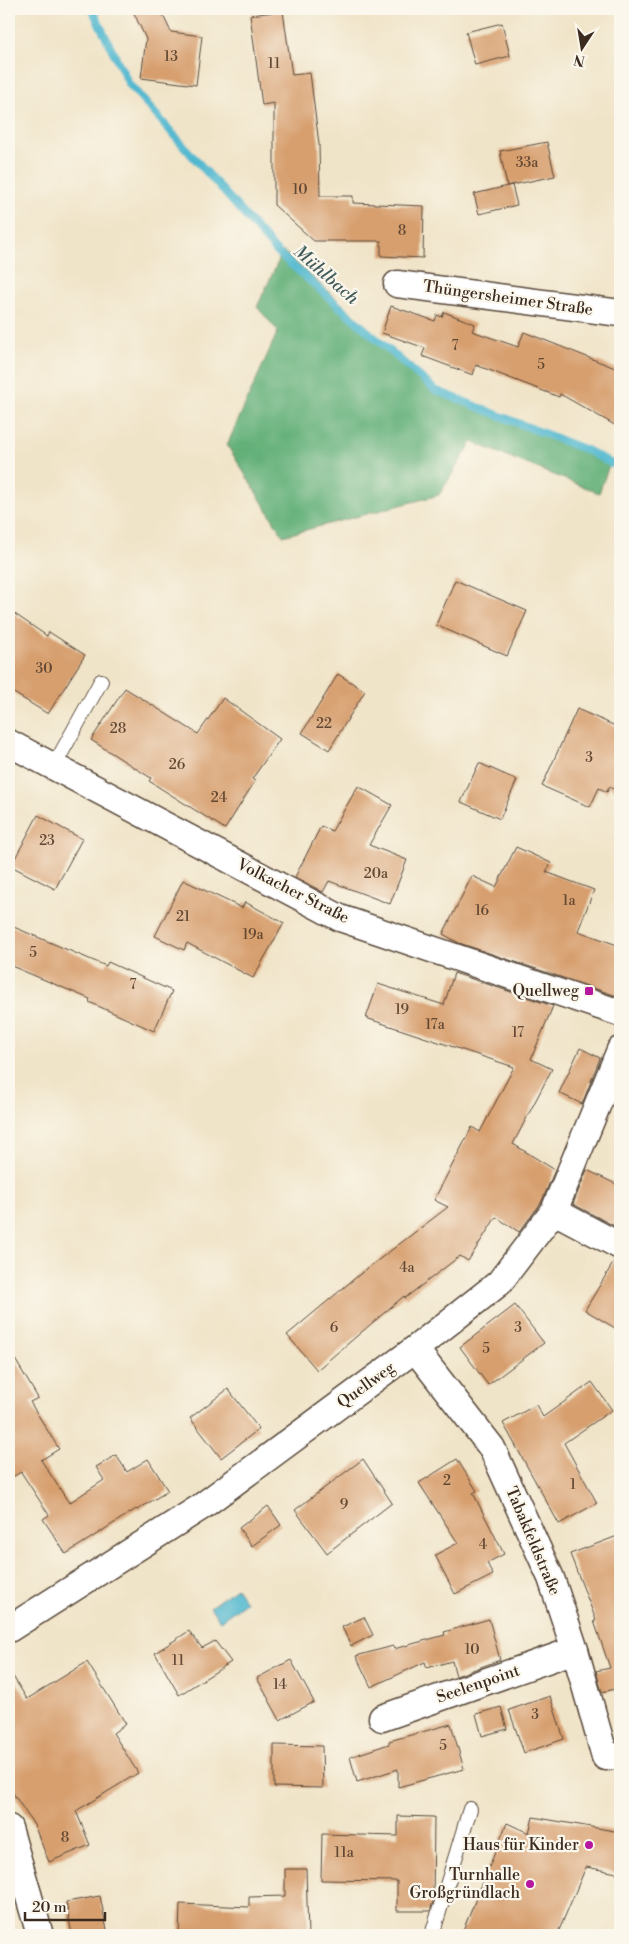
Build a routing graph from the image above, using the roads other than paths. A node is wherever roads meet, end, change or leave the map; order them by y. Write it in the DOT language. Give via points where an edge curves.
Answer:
graph roads {
  1 [pos="397,284"];
  2 [pos="620,313"];
  3 [pos="101,681"];
  4 [pos="9,743"];
  5 [pos="54,766"];
  6 [pos="620,1013"];
  7 [pos="620,1050"];
  8 [pos="554,1211"];
  9 [pos="620,1246"];
  10 [pos="415,1349"];
  11 [pos="9,1629"];
  12 [pos="575,1650"];
  13 [pos="382,1718"];
  14 [pos="612,1756"];
  15 [pos="470,1809"];
  16 [pos="9,1828"];
  17 [pos="40,1935"];
  18 [pos="432,1935"];
  1 -- 2 [label="street, Thüngersheimer Straße"];
  3 -- 5 [label="lane"];
  4 -- 5 [label="street, Volkacher Straße"];
  5 -- 6 [label="street, Volkacher Straße" via="340,918"];
  7 -- 8 [label="street, Quellweg"];
  8 -- 9 [label="street"];
  8 -- 10 [label="street, Quellweg" via="499,1283"];
  10 -- 11 [label="street, Quellweg" via="201,1507"];
  10 -- 12 [label="street, Tabakfeldstraße" via="492,1448 551,1578"];
  12 -- 13 [label="street, Seelenpoint"];
  12 -- 14 [label="street, Tabakfeldstraße"];
  15 -- 18 [label="lane"];
  16 -- 17 [label="street"];
}
